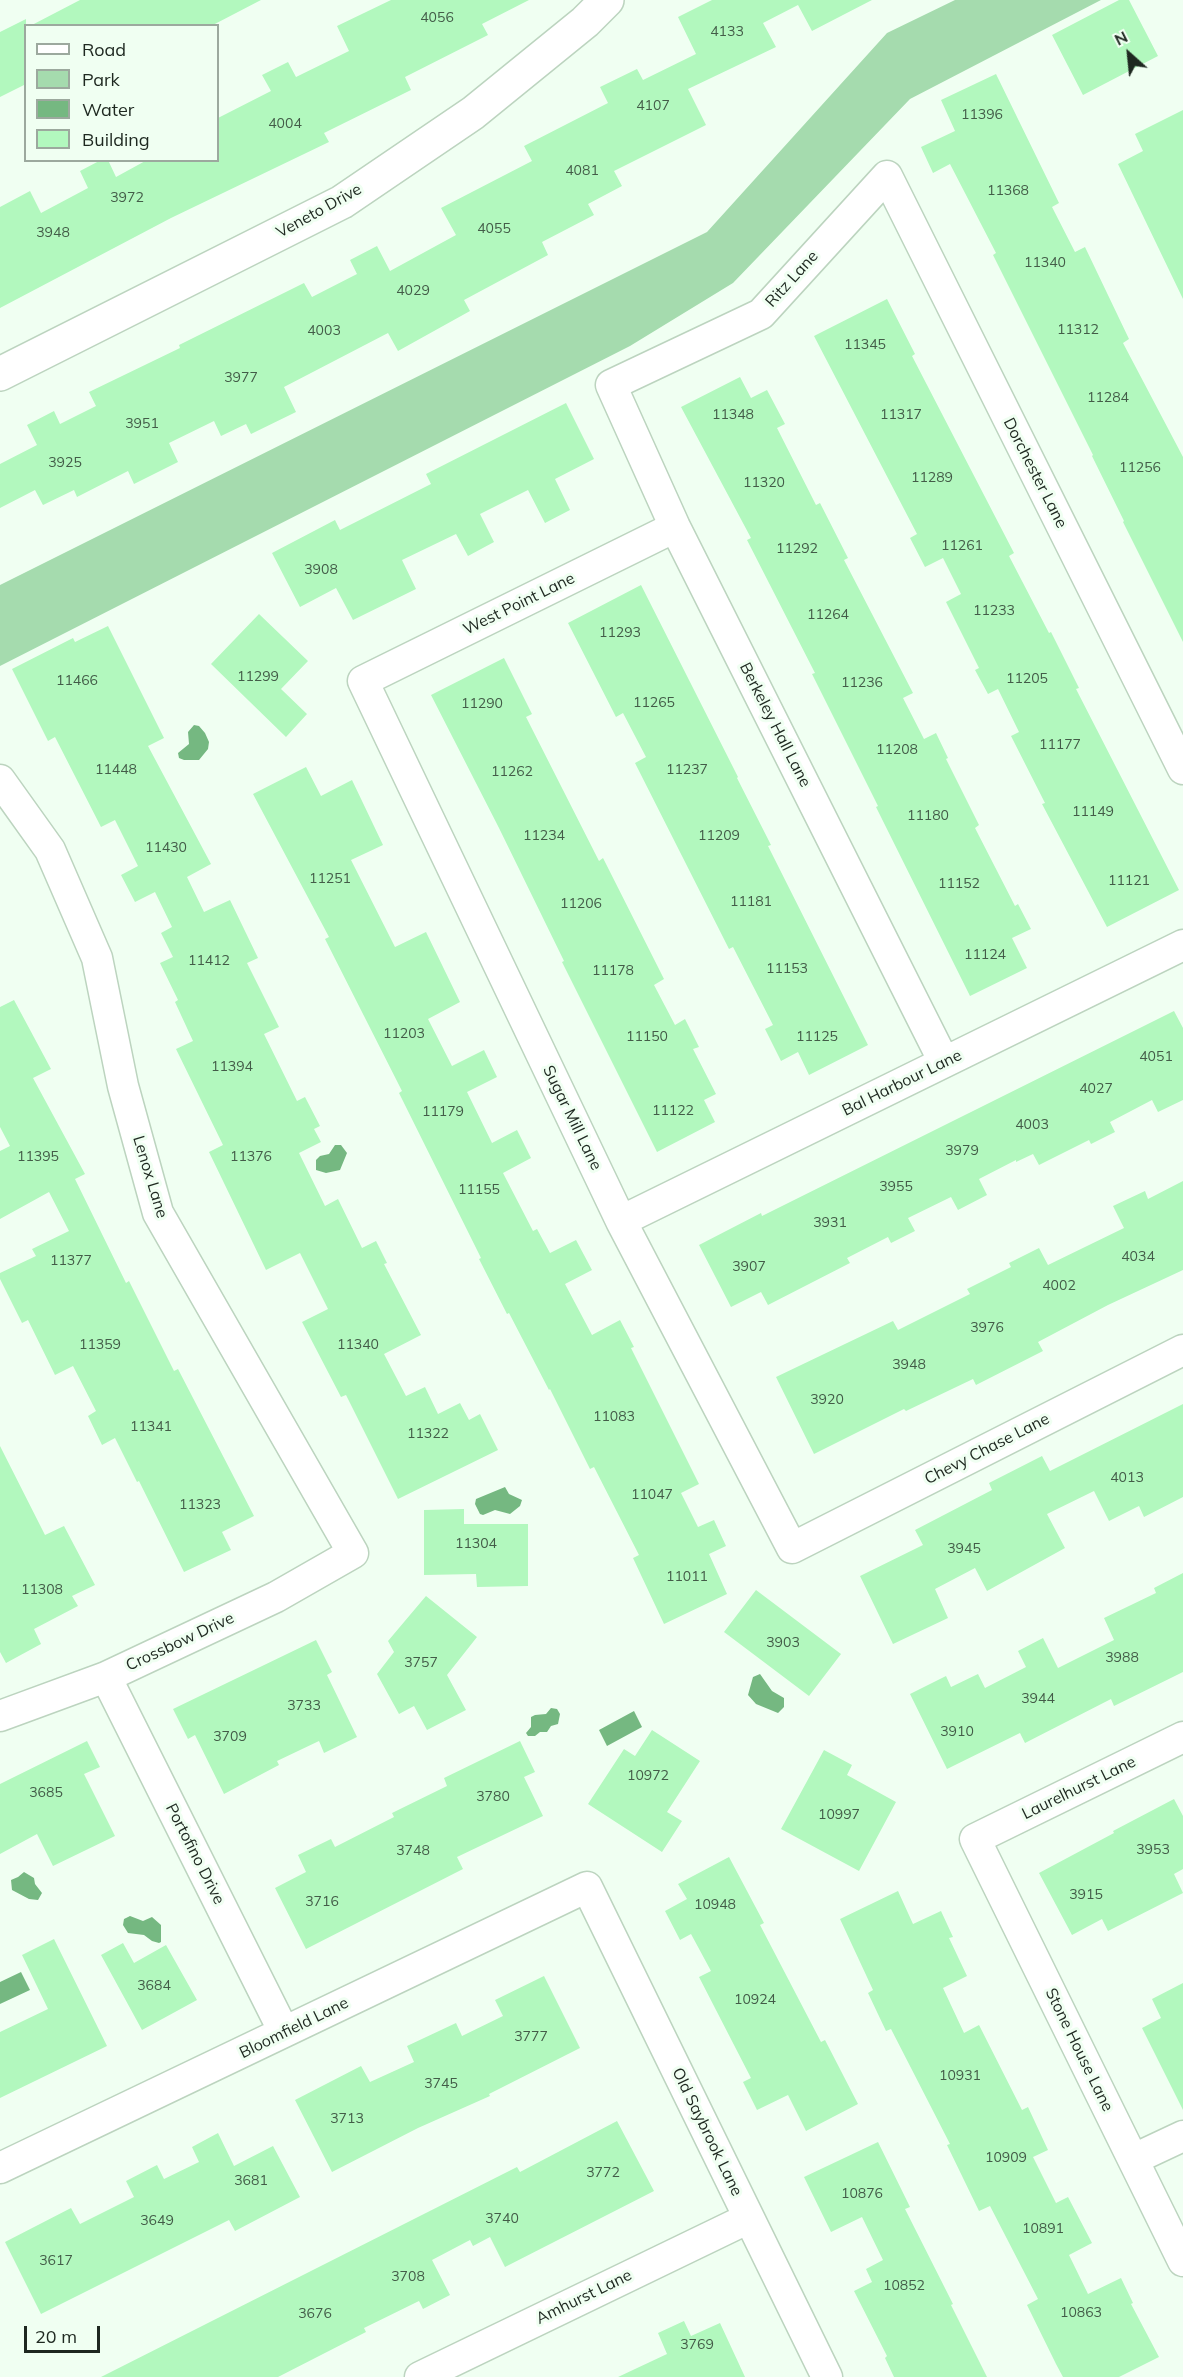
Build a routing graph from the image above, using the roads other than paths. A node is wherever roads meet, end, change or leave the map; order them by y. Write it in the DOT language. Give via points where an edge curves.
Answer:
graph roads {
  1 [pos="607,0"];
  2 [pos="887,176"];
  3 [pos="0,374"];
  4 [pos="611,384"];
  5 [pos="675,527"];
  6 [pos="363,681"];
  7 [pos="1183,770"];
  8 [pos="0,780"];
  9 [pos="1183,945"];
  10 [pos="944,1062"];
  11 [pos="621,1221"];
  12 [pos="1183,1350"];
  13 [pos="792,1548"];
  14 [pos="353,1553"];
  15 [pos="106,1677"];
  16 [pos="0,1716"];
  17 [pos="1183,1737"];
  18 [pos="975,1839"];
  19 [pos="587,1887"];
  20 [pos="284,2032"];
  21 [pos="1183,2136"];
  22 [pos="1134,2159"];
  23 [pos="0,2168"];
  24 [pos="749,2218"];
  25 [pos="1183,2261"];
  26 [pos="420,2377"];
  27 [pos="827,2377"];
  1 -- 3 [label="street, Veneto Drive" via="473,114 342,202"];
  2 -- 4 [label="street, Ritz Lane" via="760,314"];
  2 -- 7 [label="street, Dorchester Lane"];
  4 -- 5 [label="street, Berkeley Hall Lane"];
  5 -- 6 [label="street, West Point Lane"];
  5 -- 10 [label="street, Berkeley Hall Lane"];
  6 -- 11 [label="street, Sugar Mill Lane"];
  8 -- 14 [label="street, Lenox Lane" via="50,850 97,958 123,1086 158,1213"];
  9 -- 10 [label="street, Bal Harbour Lane"];
  10 -- 11 [label="street, Bal Harbour Lane"];
  11 -- 13 [label="street, Sugar Mill Lane"];
  12 -- 13 [label="street, Chevy Chase Lane"];
  14 -- 15 [label="street, Crossbow Drive" via="276,1597"];
  15 -- 16 [label="street, Crossbow Drive"];
  15 -- 20 [label="street, Portofino Drive"];
  17 -- 18 [label="street, Laurelhurst Lane"];
  18 -- 22 [label="street, Stone House Lane"];
  19 -- 20 [label="street, Bloomfield Lane"];
  19 -- 24 [label="street, Old Saybrook Lane"];
  20 -- 23 [label="street, Bloomfield Lane"];
  21 -- 22 [label="street"];
  22 -- 25 [label="street, Stone House Lane"];
  24 -- 26 [label="street, Amhurst Lane"];
  24 -- 27 [label="street, Old Saybrook Lane"];
}
